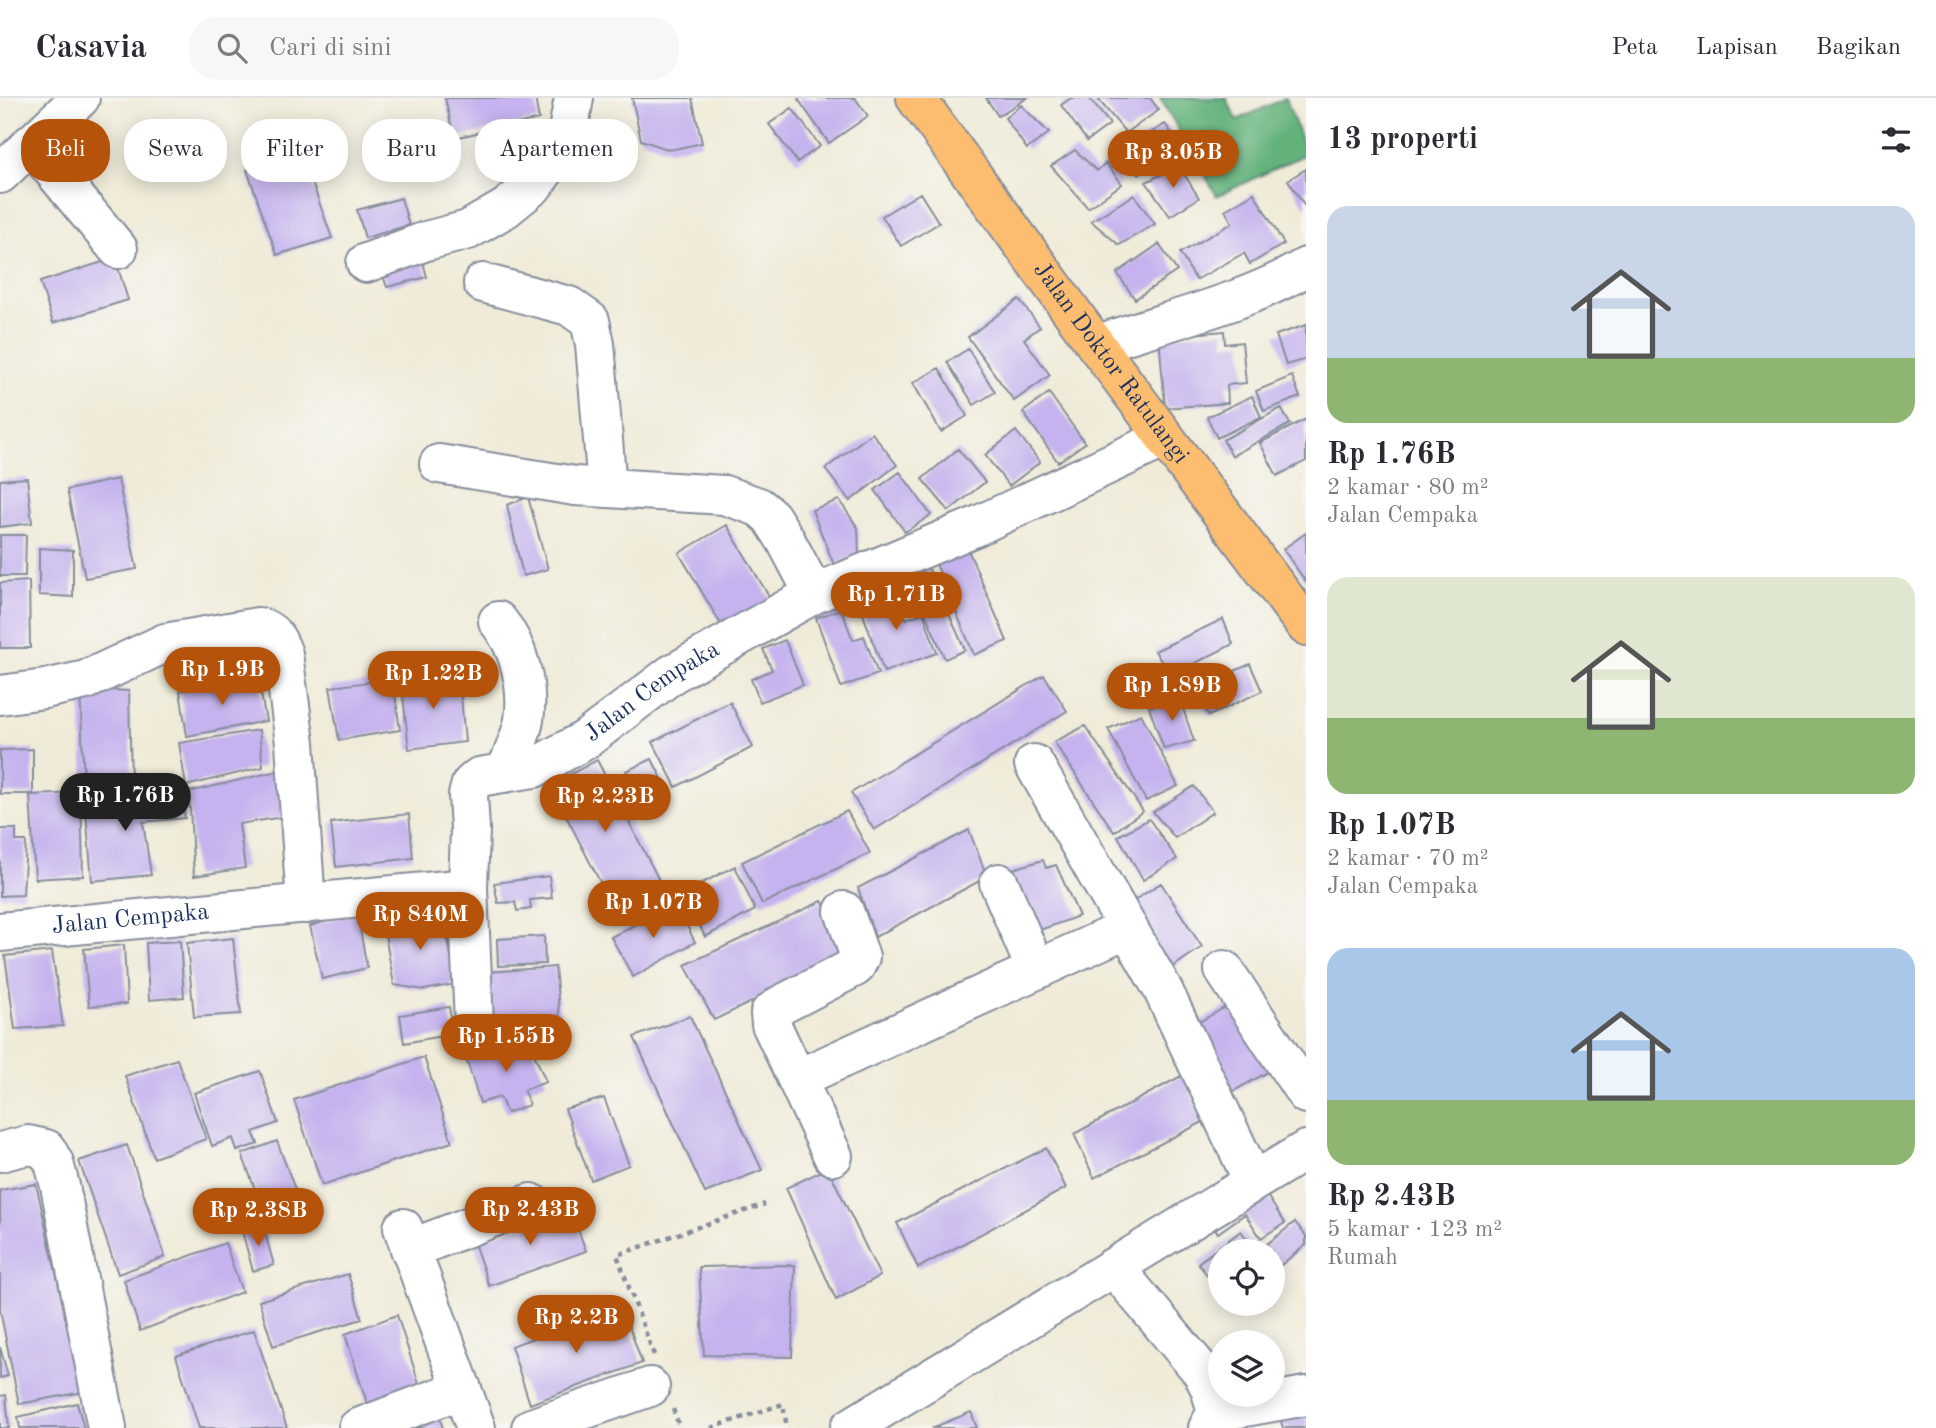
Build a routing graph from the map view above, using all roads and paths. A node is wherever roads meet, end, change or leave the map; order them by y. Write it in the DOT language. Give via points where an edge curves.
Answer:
graph roads {
  1 [pos="80,98"];
  2 [pos="574,98"];
  3 [pos="916,98"];
  4 [pos="58,119"];
  5 [pos="21,154"];
  6 [pos="0,174"];
  7 [pos="62,182"];
  8 [pos="118,249"];
  9 [pos="366,262"];
  10 [pos="1306,267"];
  11 [pos="483,284"];
  12 [pos="1096,345"];
  13 [pos="1165,438"];
  14 [pos="439,464"];
  15 [pos="607,488"];
  16 [pos="814,594"];
  17 [pos="498,621"];
  18 [pos="1306,626"];
  19 [pos="0,695"];
  20 [pos="1034,764"];
  21 [pos="506,772"];
  22 [pos="999,883"];
  23 [pos="468,888"];
  24 [pos="306,904"];
  25 [pos="844,911"];
  26 [pos="1128,928"];
  27 [pos="0,932"];
  28 [pos="1036,970"];
  29 [pos="1224,970"];
  30 [pos="474,1024"];
  31 [pos="797,1079"];
  32 [pos="1306,1094"];
  33 [pos="1306,1150"];
  34 [pos="0,1152"];
  35 [pos="833,1156"];
  36 [pos="1253,1181"];
  37 [pos="531,1203"];
  38 [pos="765,1204"];
  39 [pos="1114,1267"];
  40 [pos="660,1386"];
  41 [pos="462,1389"];
  42 [pos="1306,1396"];
  43 [pos="1212,1420"];
  44 [pos="107,1428"];
  45 [pos="358,1428"];
  46 [pos="476,1428"];
  47 [pos="531,1428"];
  48 [pos="680,1428"];
  49 [pos="711,1428"];
  50 [pos="787,1428"];
  51 [pos="850,1428"];
  1 -- 4 [label="street"];
  2 -- 9 [label="street" via="566,142 533,186 506,208 468,230"];
  3 -- 12 [label="highway, Jalan Doktor Ratulangi"];
  5 -- 6 [label="street"];
  7 -- 8 [label="street"];
  10 -- 12 [label="street" via="1273,285"];
  11 -- 15 [label="street" via="569,306 590,321"];
  12 -- 13 [label="highway, Jalan Doktor Ratulangi"];
  13 -- 16 [label="street, Jalan Cempaka" via="977,526"];
  13 -- 18 [label="highway, Jalan Doktor Ratulangi"];
  14 -- 15 [label="street"];
  15 -- 16 [label="street" via="724,495 759,507 785,539"];
  16 -- 21 [label="street, Jalan Cempaka" via="672,674 585,740 534,768"];
  17 -- 21 [label="street" via="517,652 524,689 524,720"];
  19 -- 24 [label="street" via="86,680 165,643 267,629 283,654 295,743"];
  20 -- 26 [label="street"];
  21 -- 23 [label="street, Jalan Cempaka" via="479,777 471,784"];
  22 -- 28 [label="street"];
  23 -- 24 [label="street, Jalan Cempaka"];
  23 -- 30 [label="street"];
  24 -- 27 [label="street, Jalan Cempaka"];
  25 -- 31 [label="street" via="860,957 855,967 770,1013"];
  26 -- 28 [label="street"];
  26 -- 36 [label="street" via="1162,988"];
  28 -- 31 [label="street"];
  29 -- 32 [label="street"];
  31 -- 35 [label="street"];
  33 -- 36 [label="street"];
  34 -- 44 [label="street" via="28,1145 46,1149 54,1163"];
  36 -- 39 [label="street"];
  37 -- 41 [label="street" via="406,1238"];
  38 -- 40 [label="path" via="617,1255"];
  39 -- 43 [label="street" via="1202,1372 1210,1388"];
  39 -- 51 [label="street"];
  40 -- 47 [label="street"];
  40 -- 48 [label="path"];
  41 -- 45 [label="street"];
  41 -- 46 [label="street"];
  42 -- 43 [label="street"];
  49 -- 50 [label="path" via="783,1404"];
}
